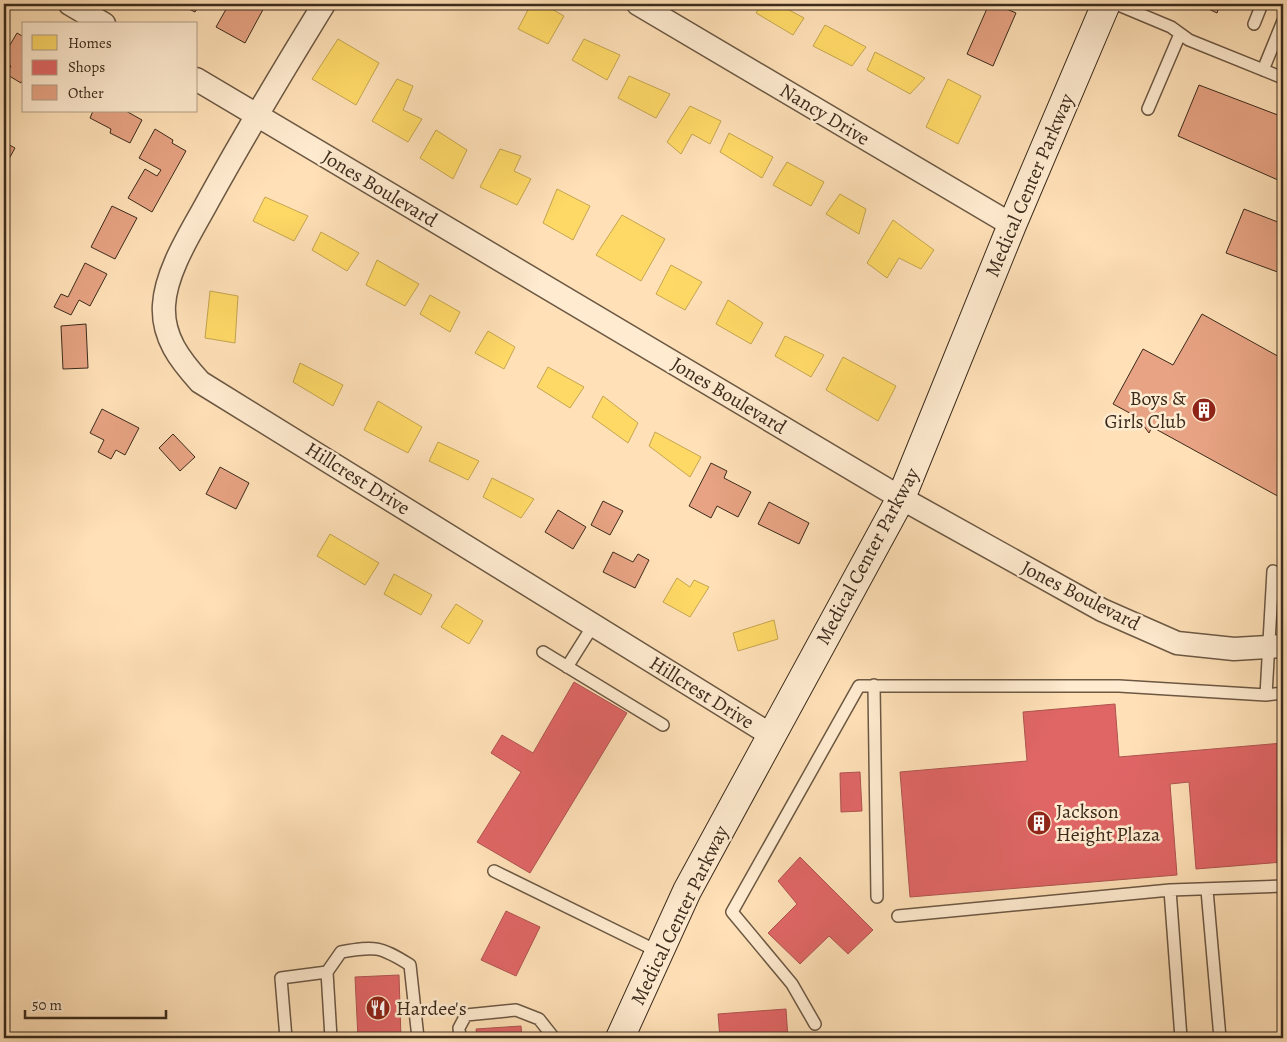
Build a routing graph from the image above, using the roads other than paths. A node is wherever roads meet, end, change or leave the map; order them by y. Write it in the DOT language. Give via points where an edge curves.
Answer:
graph roads {
  1 [pos="70,4"];
  2 [pos="324,4"];
  3 [pos="638,4"];
  4 [pos="1106,4"];
  5 [pos="1116,4"];
  6 [pos="1262,4"];
  7 [pos="1283,21"];
  8 [pos="101,22"];
  9 [pos="1254,24"];
  10 [pos="1180,34"];
  11 [pos="1263,70"];
  12 [pos="1283,78"];
  13 [pos="198,80"];
  14 [pos="1148,109"];
  15 [pos="255,114"];
  16 [pos="1012,225"];
  17 [pos="901,498"];
  18 [pos="1272,571"];
  19 [pos="594,624"];
  20 [pos="1276,646"];
  21 [pos="543,652"];
  22 [pos="567,666"];
  23 [pos="874,685"];
  24 [pos="1283,693"];
  25 [pos="1266,695"];
  26 [pos="663,725"];
  27 [pos="771,735"];
  28 [pos="494,871"];
  29 [pos="1283,886"];
  30 [pos="1170,890"];
  31 [pos="1207,890"];
  32 [pos="877,897"];
  33 [pos="898,916"];
  34 [pos="659,952"];
  35 [pos="327,972"];
  36 [pos="815,1024"];
  37 [pos="286,1038"];
  38 [pos="331,1038"];
  39 [pos="418,1038"];
  40 [pos="460,1038"];
  41 [pos="554,1038"];
  42 [pos="620,1038"];
  43 [pos="1181,1038"];
  44 [pos="1220,1038"];
  1 -- 8 [label="street"];
  2 -- 15 [label="street"];
  3 -- 16 [label="street, Nancy Drive"];
  4 -- 16 [label="main road, Medical Center Parkway"];
  5 -- 10 [label="lane" via="1171,27"];
  6 -- 9 [label="lane"];
  7 -- 11 [label="lane"];
  10 -- 11 [label="lane"];
  10 -- 14 [label="lane"];
  11 -- 12 [label="lane"];
  13 -- 15 [label="street, Jones Boulevard"];
  15 -- 17 [label="street, Jones Boulevard"];
  15 -- 19 [label="street, Hillcrest Drive" via="175,261 164,305 167,330 178,358 200,382"];
  16 -- 17 [label="main road, Medical Center Parkway"];
  17 -- 20 [label="street, Jones Boulevard" via="1102,610 1177,643 1234,649"];
  17 -- 27 [label="main road, Medical Center Parkway"];
  18 -- 20 [label="lane"];
  19 -- 22 [label="lane"];
  19 -- 27 [label="street, Hillcrest Drive"];
  20 -- 25 [label="lane"];
  21 -- 22 [label="lane"];
  22 -- 26 [label="lane"];
  23 -- 25 [label="lane" via="1118,686"];
  23 -- 32 [label="lane"];
  23 -- 36 [label="lane" via="859,686 732,912 792,984"];
  24 -- 25 [label="lane"];
  27 -- 34 [label="main road, Medical Center Parkway" via="687,891"];
  28 -- 34 [label="lane"];
  29 -- 31 [label="lane"];
  30 -- 31 [label="lane"];
  30 -- 33 [label="lane"];
  30 -- 43 [label="lane"];
  31 -- 44 [label="lane"];
  34 -- 42 [label="main road, Medical Center Parkway"];
  35 -- 37 [label="lane" via="281,978"];
  35 -- 38 [label="lane"];
  35 -- 39 [label="lane" via="341,952 370,947 388,951 410,965"];
  40 -- 41 [label="lane" via="459,1028 466,1015 516,1010 538,1019"];
}
